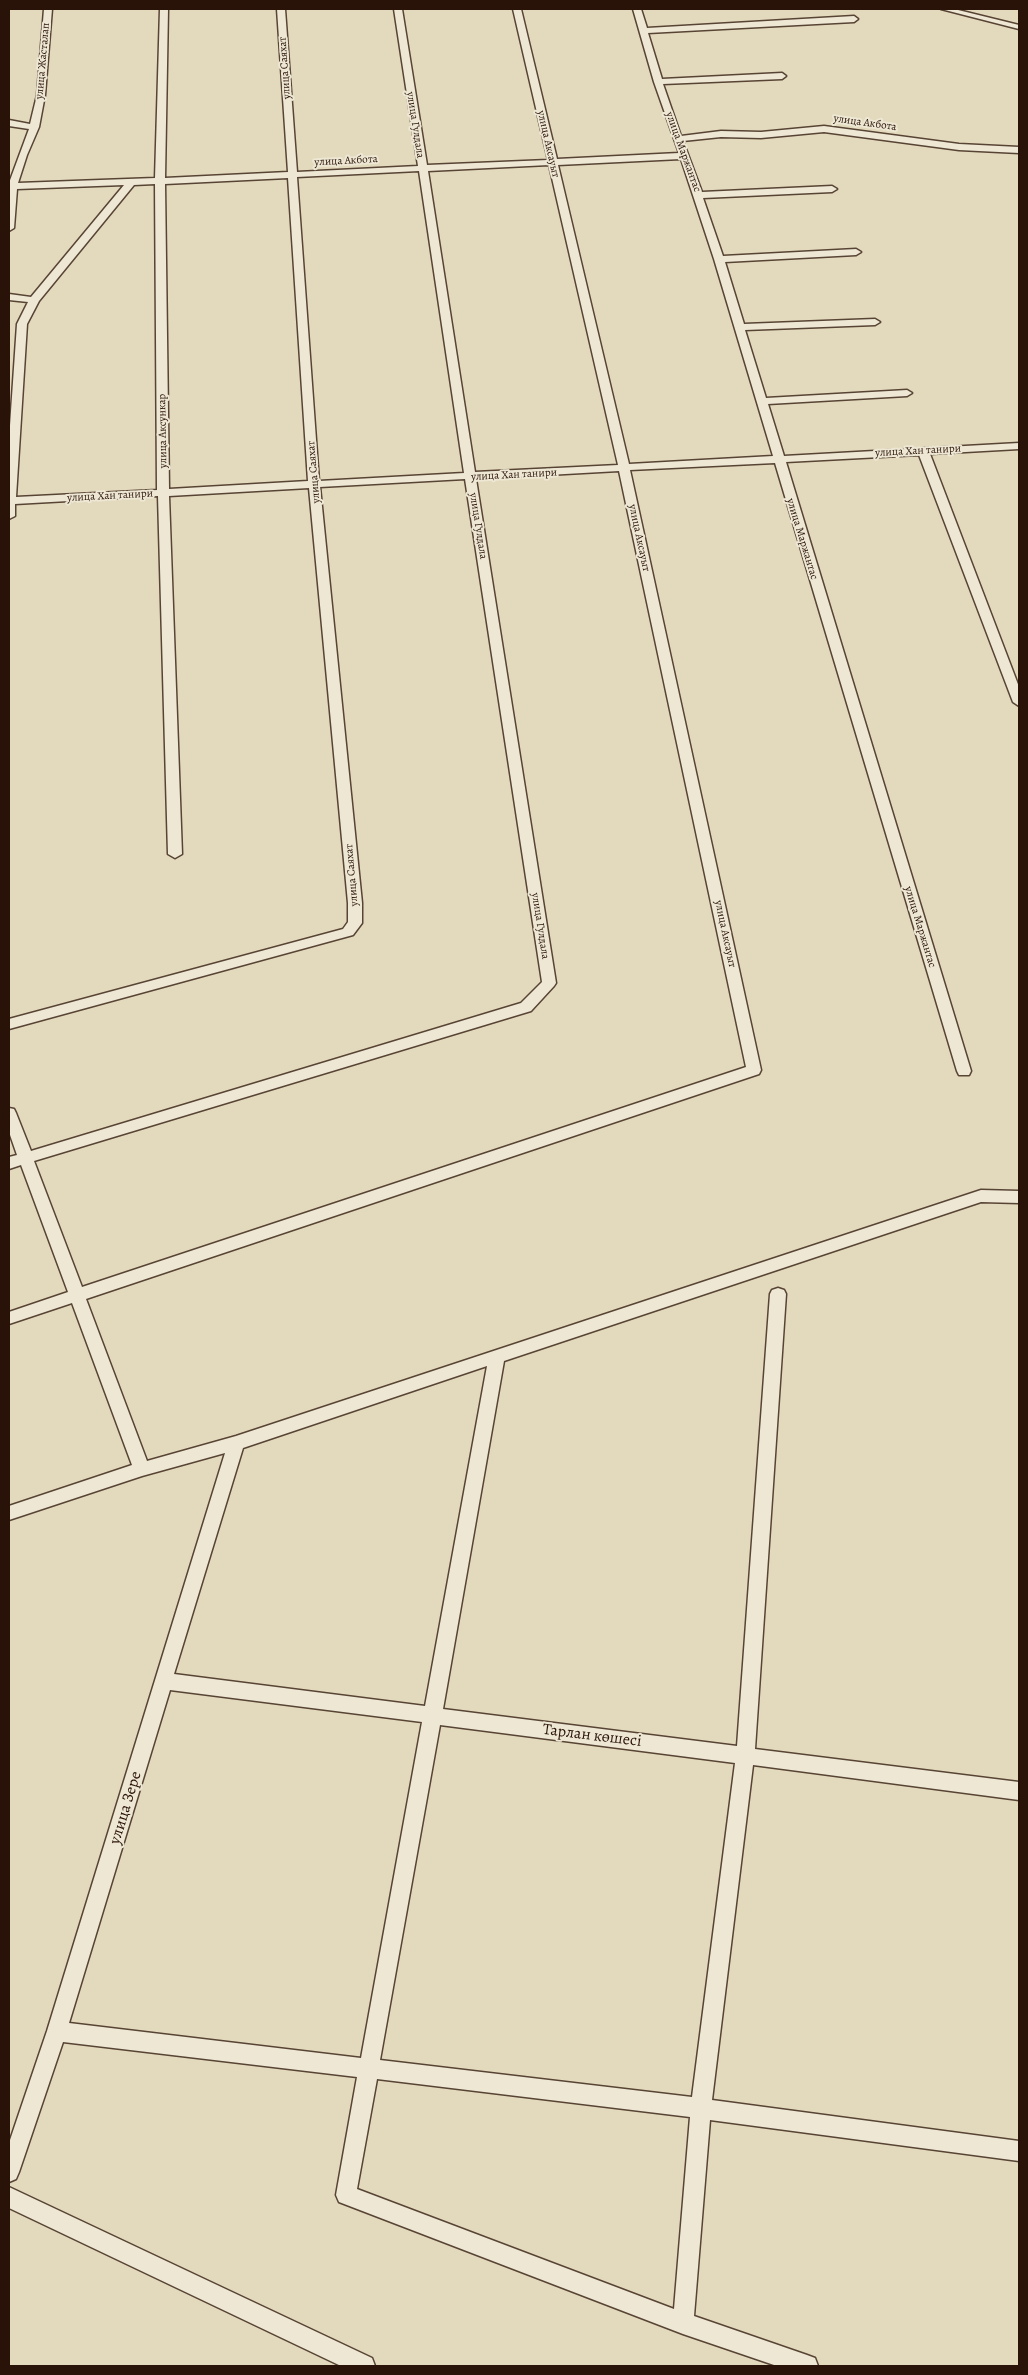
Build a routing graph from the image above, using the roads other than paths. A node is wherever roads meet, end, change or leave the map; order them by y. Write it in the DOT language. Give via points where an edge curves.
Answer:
graph roads {
  1 [pos="48,9"];
  2 [pos="164,9"];
  3 [pos="282,9"];
  4 [pos="398,9"];
  5 [pos="517,9"];
  6 [pos="637,9"];
  7 [pos="945,9"];
  8 [pos="992,9"];
  9 [pos="854,19"];
  10 [pos="998,21"];
  11 [pos="1019,27"];
  12 [pos="643,31"];
  13 [pos="782,76"];
  14 [pos="658,82"];
  15 [pos="9,124"];
  16 [pos="34,127"];
  17 [pos="677,139"];
  18 [pos="1019,150"];
  19 [pos="685,156"];
  20 [pos="552,162"];
  21 [pos="422,168"];
  22 [pos="292,174"];
  23 [pos="160,181"];
  24 [pos="131,182"];
  25 [pos="11,186"];
  26 [pos="832,188"];
  27 [pos="698,195"];
  28 [pos="9,228"];
  29 [pos="856,252"];
  30 [pos="719,259"];
  31 [pos="9,297"];
  32 [pos="34,300"];
  33 [pos="874,322"];
  34 [pos="739,328"];
  35 [pos="907,393"];
  36 [pos="762,401"];
  37 [pos="1019,446"];
  38 [pos="922,451"];
  39 [pos="778,460"];
  40 [pos="624,468"];
  41 [pos="470,477"];
  42 [pos="314,485"];
  43 [pos="163,493"];
  44 [pos="9,501"];
  45 [pos="9,516"];
  46 [pos="1019,702"];
  47 [pos="175,854"];
  48 [pos="9,1024"];
  49 [pos="964,1071"];
  50 [pos="9,1113"];
  51 [pos="25,1158"];
  52 [pos="9,1164"];
  53 [pos="1019,1197"];
  54 [pos="778,1294"];
  55 [pos="76,1297"];
  56 [pos="9,1318"];
  57 [pos="497,1356"];
  58 [pos="236,1443"];
  59 [pos="142,1469"];
  60 [pos="9,1513"];
  61 [pos="165,1681"];
  62 [pos="432,1715"];
  63 [pos="745,1756"];
  64 [pos="1019,1791"];
  65 [pos="57,2031"];
  66 [pos="369,2068"];
  67 [pos="701,2108"];
  68 [pos="1019,2151"];
  69 [pos="9,2172"];
  70 [pos="9,2197"];
  71 [pos="683,2323"];
  72 [pos="364,2366"];
  73 [pos="807,2366"];
  1 -- 16 [label="street, улица Жасталап" via="41,95"];
  2 -- 23 [label="street, улица Аксункар"];
  3 -- 22 [label="street, улица Саяхат"];
  4 -- 21 [label="street, улица Гулдала"];
  5 -- 20 [label="street, улица Аксауыт"];
  6 -- 12 [label="street, улица Маржантас"];
  7 -- 10 [label="street"];
  8 -- 10 [label="street"];
  9 -- 12 [label="street"];
  10 -- 11 [label="street"];
  12 -- 14 [label="street, улица Маржантас"];
  13 -- 14 [label="street"];
  14 -- 17 [label="street, улица Маржантас"];
  15 -- 16 [label="street"];
  16 -- 25 [label="street, улица Жасталап"];
  17 -- 18 [label="street, улица Акбота" via="824,129 959,147"];
  17 -- 19 [label="street, улица Маржантас"];
  19 -- 20 [label="street, улица Акбота"];
  19 -- 27 [label="street, улица Маржантас"];
  20 -- 21 [label="street, улица Акбота"];
  20 -- 40 [label="street, улица Аксауыт"];
  21 -- 22 [label="street, улица Акбота"];
  21 -- 41 [label="street, улица Гулдала"];
  22 -- 23 [label="street, улица Акбота"];
  22 -- 42 [label="street, улица Саяхат"];
  23 -- 24 [label="street, улица Акбота"];
  23 -- 43 [label="street, улица Аксункар"];
  24 -- 25 [label="street, улица Акбота"];
  24 -- 32 [label="street"];
  25 -- 28 [label="street, улица Жасталап"];
  26 -- 27 [label="street"];
  27 -- 30 [label="street, улица Маржантас"];
  29 -- 30 [label="street"];
  30 -- 34 [label="street, улица Маржантас"];
  31 -- 32 [label="street"];
  32 -- 44 [label="street" via="22,324"];
  33 -- 34 [label="street"];
  34 -- 36 [label="street, улица Маржантас"];
  35 -- 36 [label="street"];
  36 -- 39 [label="street, улица Маржантас"];
  37 -- 38 [label="street, улица Хан танири"];
  38 -- 39 [label="street, улица Хан танири"];
  38 -- 46 [label="street"];
  39 -- 40 [label="street, улица Хан танири"];
  39 -- 49 [label="street, улица Маржантас"];
  40 -- 41 [label="street, улица Хан танири"];
  40 -- 55 [label="street, улица Аксауыт" via="754,1070"];
  41 -- 42 [label="street, улица Хан танири"];
  41 -- 51 [label="street, улица Гулдала" via="549,983 526,1007"];
  42 -- 43 [label="street, улица Хан танири"];
  42 -- 48 [label="street, улица Саяхат" via="355,922 348,932"];
  43 -- 44 [label="street, улица Хан танири"];
  43 -- 47 [label="street, улица Аксункар"];
  44 -- 45 [label="street"];
  50 -- 51 [label="street"];
  51 -- 52 [label="street"];
  51 -- 55 [label="street"];
  53 -- 57 [label="street" via="981,1196"];
  54 -- 63 [label="street"];
  55 -- 56 [label="street"];
  55 -- 59 [label="street"];
  57 -- 58 [label="street"];
  57 -- 62 [label="street"];
  58 -- 59 [label="street"];
  58 -- 61 [label="street, улица Зере"];
  59 -- 60 [label="street"];
  61 -- 62 [label="street, Тарлан көшесі"];
  61 -- 65 [label="street, улица Зере"];
  62 -- 63 [label="street, Тарлан көшесі"];
  62 -- 66 [label="street"];
  63 -- 64 [label="street, Тарлан көшесі"];
  63 -- 67 [label="street"];
  65 -- 66 [label="street"];
  65 -- 69 [label="street, улица Зере"];
  66 -- 67 [label="street"];
  66 -- 71 [label="street" via="346,2195"];
  67 -- 68 [label="street"];
  67 -- 71 [label="street"];
  70 -- 72 [label="street"];
  71 -- 73 [label="street"];
}
